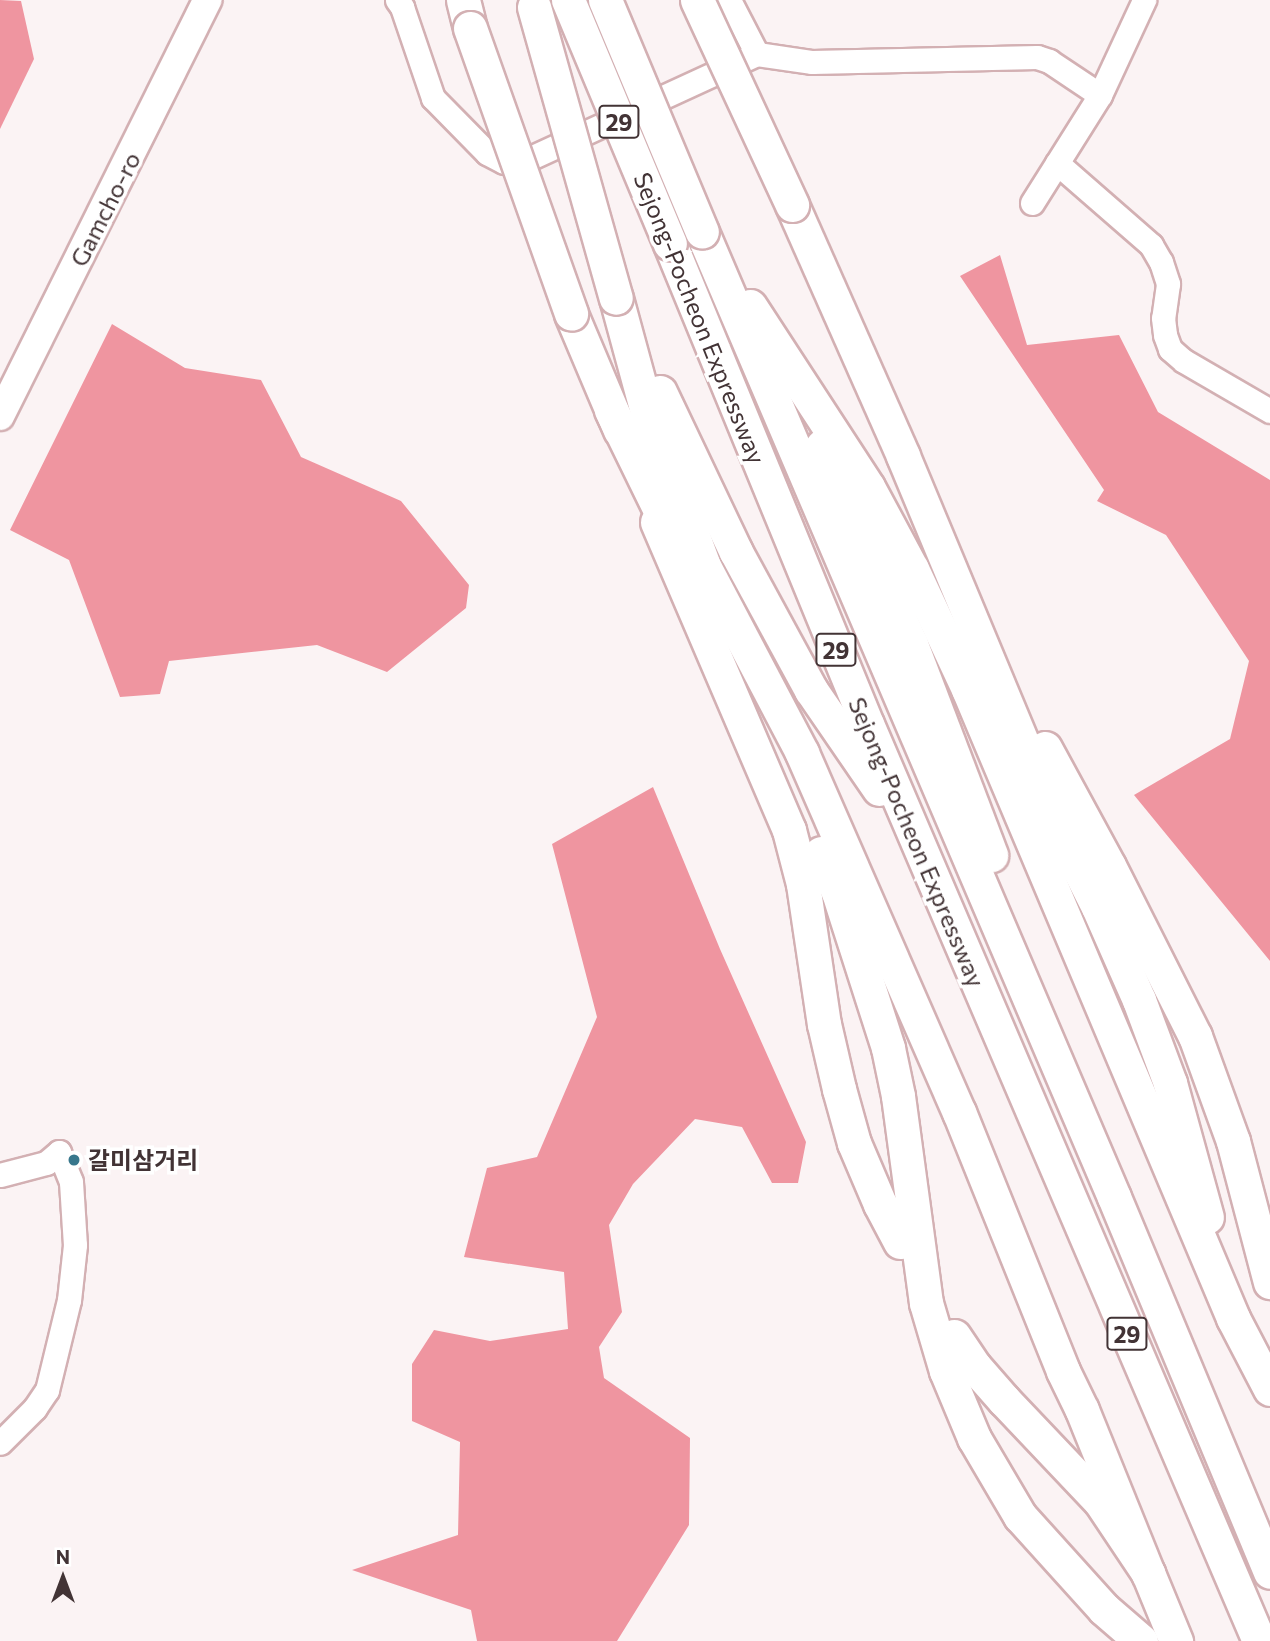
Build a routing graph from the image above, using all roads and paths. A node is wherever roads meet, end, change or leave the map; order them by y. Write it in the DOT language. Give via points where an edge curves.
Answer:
graph roads {
  1 [pos="207,0"];
  2 [pos="397,0"];
  3 [pos="568,0"];
  4 [pos="605,0"];
  5 [pos="697,0"];
  6 [pos="729,0"];
  7 [pos="1144,0"];
  8 [pos="533,4"];
  9 [pos="466,14"];
  10 [pos="757,54"];
  11 [pos="1100,95"];
  12 [pos="1057,163"];
  13 [pos="1032,203"];
  14 [pos="792,205"];
  15 [pos="702,232"];
  16 [pos="616,298"];
  17 [pos="778,349"];
  18 [pos="611,410"];
  19 [pos="1270,411"];
  20 [pos="0,416"];
  21 [pos="920,849"];
  22 [pos="0,1175"];
  23 [pos="1114,1197"];
  24 [pos="900,1242"];
  25 [pos="1270,1282"];
  26 [pos="1233,1318"];
  27 [pos="954,1336"];
  28 [pos="1270,1389"];
  29 [pos="0,1443"];
  30 [pos="1270,1572"];
  31 [pos="1148,1573"];
  32 [pos="1141,1641"];
  33 [pos="1176,1641"];
  34 [pos="1259,1641"];
  1 -- 20 [label="main road, Gamcho-ro"];
  2 -- 10 [label="street" via="433,98 487,153 504,162 524,161"];
  3 -- 21 [label="highway, Sejong-Pocheon Expressway / 29, bridge"];
  4 -- 15 [label="highway, Sejong-Pocheon Expressway / 29, bridge"];
  5 -- 14 [label="highway, bridge"];
  6 -- 10 [label="street"];
  7 -- 11 [label="street"];
  8 -- 16 [label="highway, bridge"];
  9 -- 18 [label="highway, bridge" via="571,314"];
  10 -- 11 [label="street" via="812,62 1037,57"];
  11 -- 12 [label="street"];
  12 -- 13 [label="street"];
  12 -- 19 [label="street" via="1151,245 1168,284 1163,318 1170,349"];
  14 -- 25 [label="highway" via="857,330 1022,702 1195,1036 1233,1141"];
  14 -- 26 [label="highway" via="903,456 1049,810 1139,1000 1195,1165"];
  15 -- 17 [label="highway"];
  15 -- 23 [label="highway, Sejong-Pocheon Expressway / 29"];
  16 -- 21 [label="highway" via="736,552 805,678"];
  16 -- 31 [label="highway" via="647,412 705,566 802,753 959,1112"];
  17 -- 23 [label="highway" via="911,644 1035,970"];
  17 -- 26 [label="highway" via="868,487 923,593 968,689"];
  18 -- 24 [label="highway" via="789,830 803,884 824,1024 839,1089 854,1143"];
  18 -- 32 [label="highway" via="786,772 838,892 888,1048 926,1303 946,1371 974,1438 1020,1516 1104,1609"];
  21 -- 34 [label="highway, Sejong-Pocheon Expressway / 29"];
  22 -- 29 [label="street" via="46,1163 59,1152 71,1182 75,1245 69,1300 47,1390"];
  23 -- 30 [label="highway, Sejong-Pocheon Expressway / 29"];
  26 -- 28 [label="highway"];
  27 -- 31 [label="highway" via="1003,1400 1100,1501"];
  31 -- 33 [label="highway"];
}
